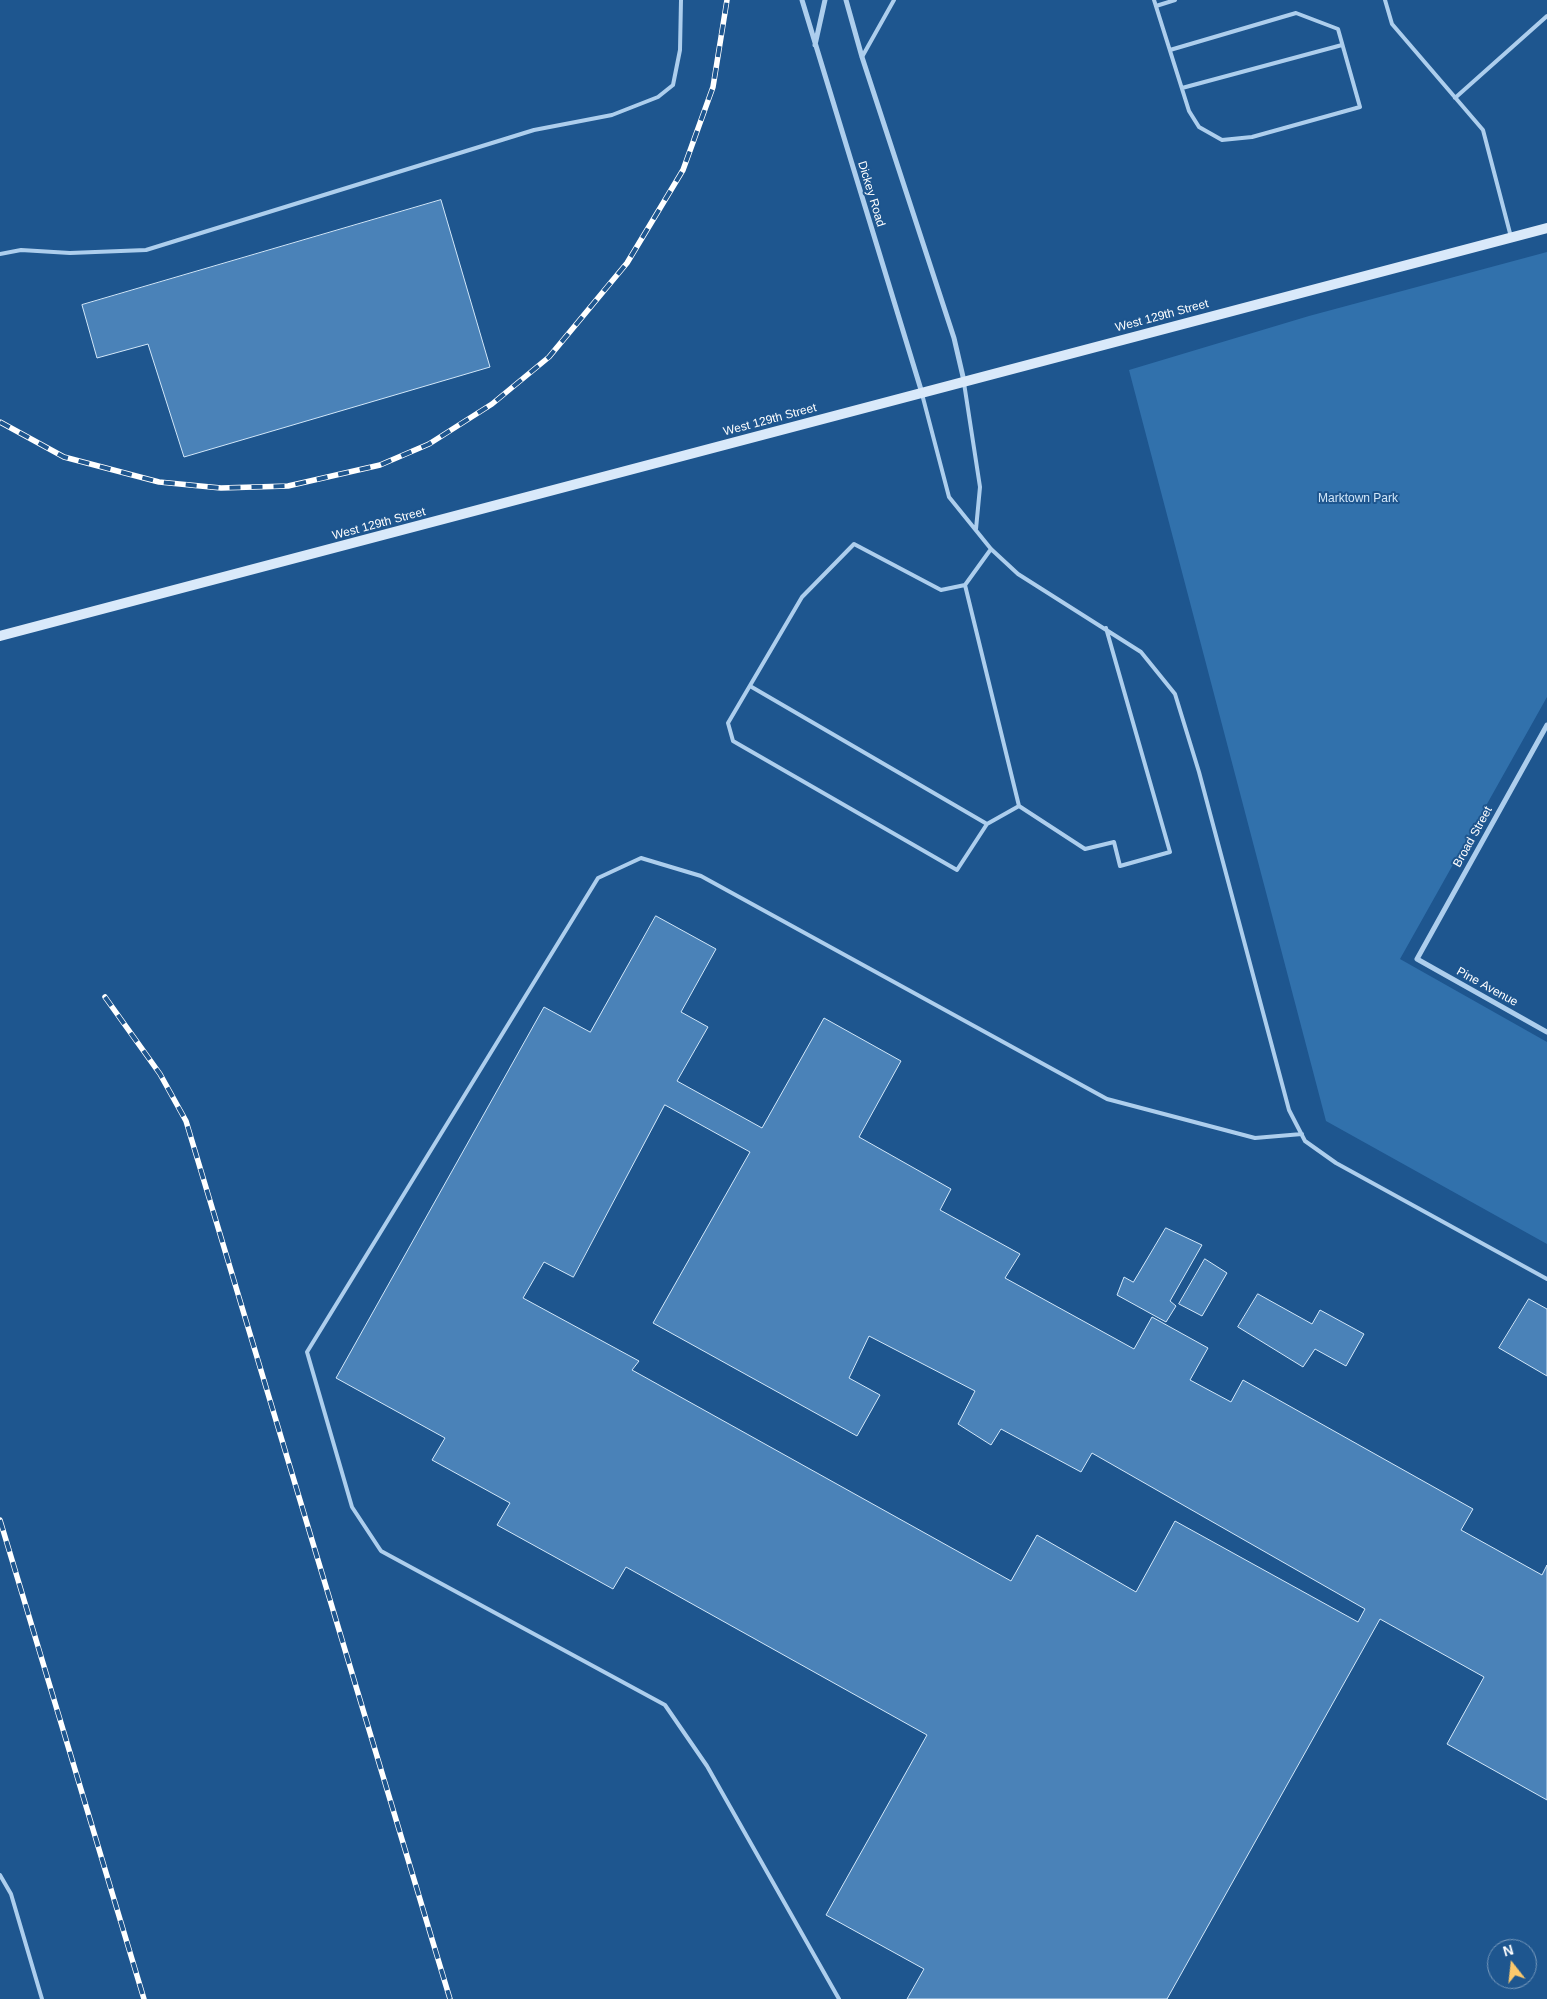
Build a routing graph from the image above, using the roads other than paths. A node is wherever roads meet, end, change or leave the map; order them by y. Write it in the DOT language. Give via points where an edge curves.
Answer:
graph roads {
  1 [pos="681,0"];
  2 [pos="802,0"];
  3 [pos="825,0"];
  4 [pos="846,0"];
  5 [pos="894,0"];
  6 [pos="1154,0"];
  7 [pos="1175,0"];
  8 [pos="1385,0"];
  9 [pos="1156,6"];
  10 [pos="1547,16"];
  11 [pos="1342,45"];
  12 [pos="815,46"];
  13 [pos="1170,50"];
  14 [pos="862,57"];
  15 [pos="1182,88"];
  16 [pos="1455,98"];
  17 [pos="1547,228"];
  18 [pos="1511,237"];
  19 [pos="0,254"];
  20 [pos="964,381"];
  21 [pos="922,393"];
  22 [pos="976,529"];
  23 [pos="991,549"];
  24 [pos="965,585"];
  25 [pos="1106,628"];
  26 [pos="0,636"];
  27 [pos="750,686"];
  28 [pos="1547,724"];
  29 [pos="1019,806"];
  30 [pos="987,824"];
  31 [pos="1417,959"];
  32 [pos="1547,1032"];
  33 [pos="1302,1134"];
  34 [pos="1547,1279"];
  35 [pos="0,1874"];
  36 [pos="42,1999"];
  37 [pos="839,1999"];
  1 -- 19 [label="lane" via="680,50 673,85 658,97 612,116 534,130 146,250 70,253 21,250"];
  2 -- 12 [label="street, Dickey Road"];
  3 -- 12 [label="street"];
  4 -- 14 [label="street"];
  5 -- 14 [label="lane"];
  6 -- 9 [label="lane"];
  7 -- 9 [label="lane"];
  8 -- 16 [label="lane" via="1392,24"];
  9 -- 13 [label="lane"];
  10 -- 16 [label="lane"];
  11 -- 13 [label="lane" via="1338,29 1296,13"];
  11 -- 15 [label="lane"];
  11 -- 15 [label="lane" via="1360,106 1252,137 1222,140 1199,127 1189,111"];
  12 -- 21 [label="street, Dickey Road"];
  13 -- 15 [label="lane"];
  14 -- 20 [label="street" via="954,338"];
  16 -- 18 [label="lane" via="1482,130"];
  17 -- 18 [label="main road, West 129th Street"];
  18 -- 20 [label="main road, West 129th Street"];
  20 -- 21 [label="main road, West 129th Street"];
  20 -- 22 [label="lane" via="980,487"];
  21 -- 22 [label="lane" via="948,497"];
  21 -- 26 [label="main road, West 129th Street"];
  22 -- 23 [label="lane"];
  23 -- 24 [label="lane"];
  23 -- 25 [label="lane" via="1018,574"];
  24 -- 27 [label="lane" via="941,590 854,544 802,597"];
  24 -- 29 [label="lane"];
  25 -- 29 [label="lane" via="1170,852 1120,866 1114,842 1085,849"];
  25 -- 33 [label="lane" via="1141,652 1174,694 1199,772 1289,1110"];
  27 -- 30 [label="lane"];
  27 -- 30 [label="lane" via="728,723 733,742 957,870"];
  28 -- 31 [label="street, Broad Street"];
  29 -- 30 [label="lane"];
  31 -- 32 [label="street, Pine Avenue"];
  33 -- 34 [label="lane" via="1306,1141 1336,1163"];
  33 -- 37 [label="lane" via="1255,1138 1107,1099 701,876 641,858 598,878 307,1352 352,1508 381,1551 665,1704 708,1766"];
  35 -- 36 [label="lane" via="11,1894"];
}
